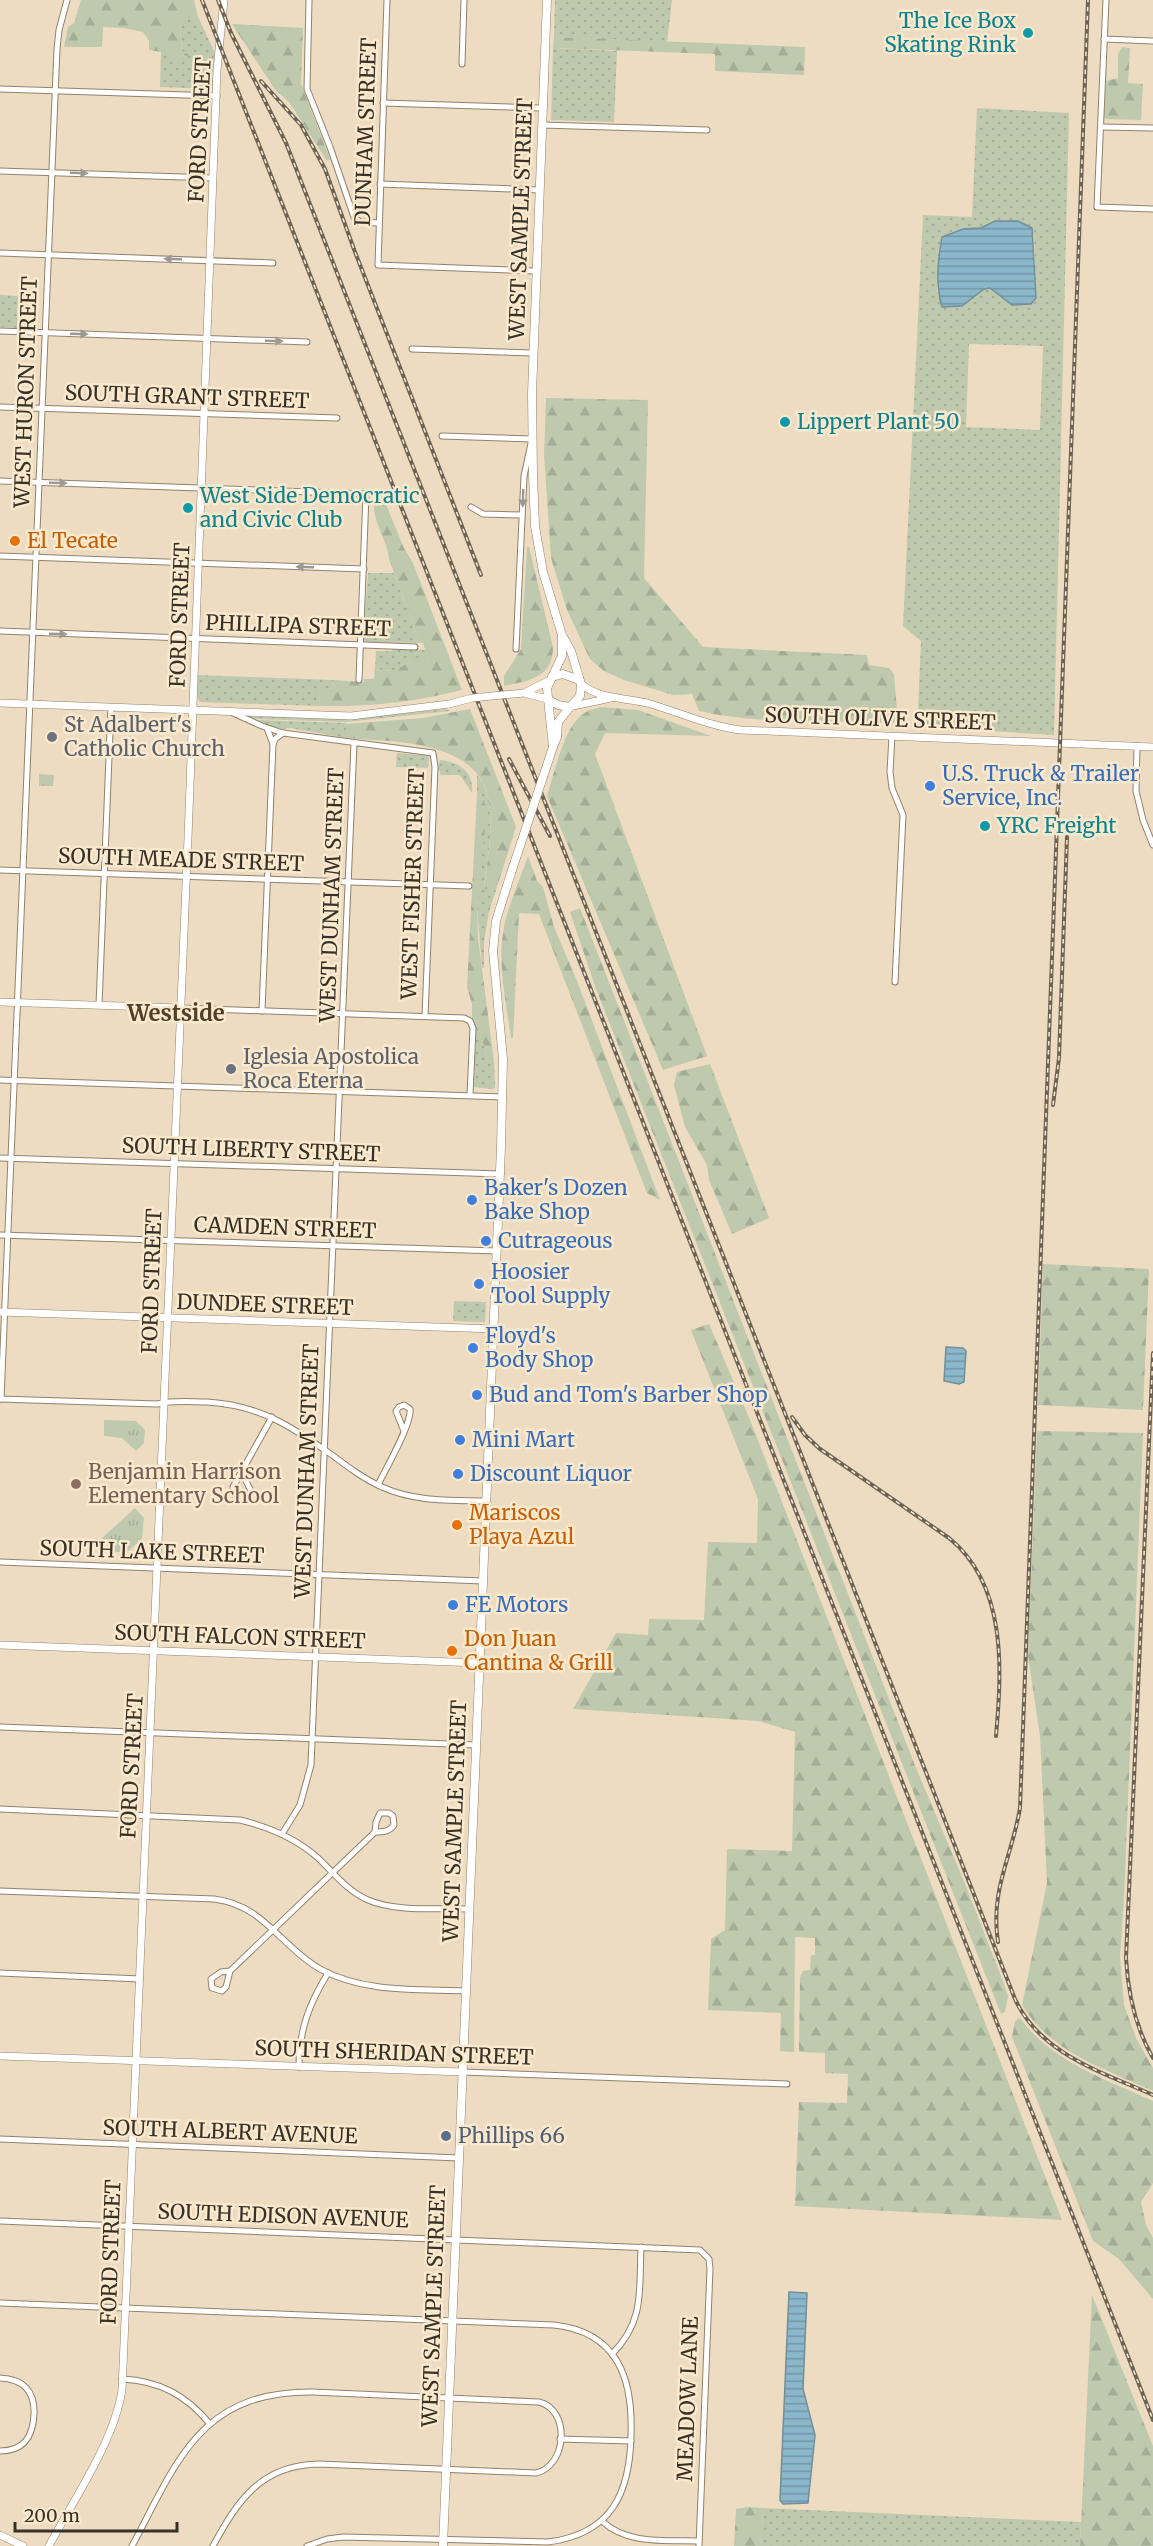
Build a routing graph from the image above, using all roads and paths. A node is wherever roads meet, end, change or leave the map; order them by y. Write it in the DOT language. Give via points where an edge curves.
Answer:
graph roads {
  1 [pos="67,0"];
  2 [pos="224,0"];
  3 [pos="309,0"];
  4 [pos="387,0"];
  5 [pos="464,0"];
  6 [pos="547,0"];
  7 [pos="1106,0"];
  8 [pos="1104,39"];
  9 [pos="1153,41"];
  10 [pos="462,64"];
  11 [pos="0,89"];
  12 [pos="55,91"];
  13 [pos="217,96"];
  14 [pos="383,103"];
  15 [pos="543,108"];
  16 [pos="542,125"];
  17 [pos="1101,127"];
  18 [pos="1153,128"];
  19 [pos="707,130"];
  20 [pos="0,171"];
  21 [pos="52,172"];
  22 [pos="213,178"];
  23 [pos="380,184"];
  24 [pos="540,190"];
  25 [pos="1153,209"];
  26 [pos="379,223"];
  27 [pos="0,253"];
  28 [pos="48,254"];
  29 [pos="210,260"];
  30 [pos="273,263"];
  31 [pos="536,271"];
  32 [pos="0,331"];
  33 [pos="45,333"];
  34 [pos="207,338"];
  35 [pos="307,342"];
  36 [pos="412,349"];
  37 [pos="533,353"];
  38 [pos="0,407"];
  39 [pos="42,408"];
  40 [pos="204,414"];
  41 [pos="337,418"];
  42 [pos="442,436"];
  43 [pos="532,439"];
  44 [pos="0,481"];
  45 [pos="39,483"];
  46 [pos="202,488"];
  47 [pos="471,507"];
  48 [pos="522,515"];
  49 [pos="0,556"];
  50 [pos="36,558"];
  51 [pos="198,563"];
  52 [pos="364,569"];
  53 [pos="0,632"];
  54 [pos="32,633"];
  55 [pos="562,635"];
  56 [pos="195,639"];
  57 [pos="360,645"];
  58 [pos="415,647"];
  59 [pos="516,649"];
  60 [pos="550,679"];
  61 [pos="359,680"];
  62 [pos="580,682"];
  63 [pos="524,693"];
  64 [pos="548,699"];
  65 [pos="611,699"];
  66 [pos="0,703"];
  67 [pos="29,704"];
  68 [pos="572,706"];
  69 [pos="111,707"];
  70 [pos="193,710"];
  71 [pos="229,712"];
  72 [pos="267,728"];
  73 [pos="283,733"];
  74 [pos="892,736"];
  75 [pos="354,743"];
  76 [pos="273,744"];
  77 [pos="1137,746"];
  78 [pos="553,747"];
  79 [pos="1153,747"];
  80 [pos="1153,845"];
  81 [pos="0,870"];
  82 [pos="23,871"];
  83 [pos="104,873"];
  84 [pos="186,876"];
  85 [pos="268,879"];
  86 [pos="349,882"];
  87 [pos="430,885"];
  88 [pos="469,886"];
  89 [pos="896,982"];
  90 [pos="0,1002"];
  91 [pos="17,1003"];
  92 [pos="99,1005"];
  93 [pos="181,1008"];
  94 [pos="262,1011"];
  95 [pos="344,1014"];
  96 [pos="425,1016"];
  97 [pos="0,1080"];
  98 [pos="14,1080"];
  99 [pos="177,1086"];
  100 [pos="340,1091"];
  101 [pos="470,1095"];
  102 [pos="503,1097"];
  103 [pos="0,1158"];
  104 [pos="10,1158"];
  105 [pos="173,1163"];
  106 [pos="337,1169"];
  107 [pos="501,1174"];
  108 [pos="0,1235"];
  109 [pos="8,1235"];
  110 [pos="171,1240"];
  111 [pos="334,1246"];
  112 [pos="497,1251"];
  113 [pos="2,1312"];
  114 [pos="167,1318"];
  115 [pos="330,1324"];
  116 [pos="494,1329"];
  117 [pos="0,1399"];
  118 [pos="164,1402"];
  119 [pos="272,1417"];
  120 [pos="404,1431"];
  121 [pos="325,1451"];
  122 [pos="242,1473"];
  123 [pos="378,1485"];
  124 [pos="486,1501"];
  125 [pos="0,1562"];
  126 [pos="156,1569"];
  127 [pos="319,1575"];
  128 [pos="483,1581"];
  129 [pos="0,1645"];
  130 [pos="153,1650"];
  131 [pos="316,1657"];
  132 [pos="479,1662"];
  133 [pos="0,1727"];
  134 [pos="150,1732"];
  135 [pos="313,1738"];
  136 [pos="476,1745"];
  137 [pos="0,1809"];
  138 [pos="147,1815"];
  139 [pos="375,1832"];
  140 [pos="282,1834"];
  141 [pos="333,1873"];
  142 [pos="0,1891"];
  143 [pos="143,1897"];
  144 [pos="469,1909"];
  145 [pos="273,1930"];
  146 [pos="230,1971"];
  147 [pos="328,1972"];
  148 [pos="0,1973"];
  149 [pos="140,1979"];
  150 [pos="466,1991"];
  151 [pos="0,2055"];
  152 [pos="136,2061"];
  153 [pos="299,2067"];
  154 [pos="463,2072"];
  155 [pos="787,2084"];
  156 [pos="0,2139"];
  157 [pos="132,2145"];
  158 [pos="459,2158"];
  159 [pos="0,2221"];
  160 [pos="129,2226"];
  161 [pos="455,2239"];
  162 [pos="641,2247"];
  163 [pos="706,2255"];
  164 [pos="0,2303"];
  165 [pos="126,2308"];
  166 [pos="452,2320"];
  167 [pos="612,2354"];
  168 [pos="0,2378"];
  169 [pos="123,2379"];
  170 [pos="449,2398"];
  171 [pos="210,2424"];
  172 [pos="560,2439"];
  173 [pos="631,2441"];
  174 [pos="0,2451"];
  175 [pos="446,2470"];
  176 [pos="602,2521"];
  177 [pos="0,2535"];
  178 [pos="443,2543"];
  179 [pos="528,2544"];
  180 [pos="699,2544"];
  181 [pos="23,2546"];
  182 [pos="49,2546"];
  183 [pos="132,2546"];
  184 [pos="213,2546"];
  185 [pos="307,2546"];
  1 -- 12 [label="street, WEST HURON STREET" via="59,30"];
  2 -- 13 [label="street, FORD STREET"];
  3 -- 26 [label="street" via="306,83 354,217 360,222"];
  4 -- 14 [label="street, DUNHAM STREET"];
  5 -- 10 [label="street"];
  6 -- 15 [label="main road, WEST SAMPLE STREET"];
  7 -- 8 [label="street"];
  8 -- 9 [label="street"];
  8 -- 17 [label="street"];
  11 -- 12 [label="street"];
  12 -- 13 [label="street"];
  12 -- 21 [label="street, WEST HURON STREET"];
  13 -- 22 [label="street, FORD STREET"];
  14 -- 15 [label="street"];
  14 -- 23 [label="street, DUNHAM STREET"];
  15 -- 16 [label="main road, WEST SAMPLE STREET"];
  16 -- 19 [label="street"];
  16 -- 24 [label="main road, WEST SAMPLE STREET"];
  17 -- 18 [label="street"];
  17 -- 25 [label="street" via="1097,207"];
  20 -- 21 [label="street"];
  21 -- 22 [label="street, one-way"];
  21 -- 28 [label="street, WEST HURON STREET"];
  22 -- 29 [label="street, FORD STREET"];
  23 -- 24 [label="street"];
  23 -- 26 [label="street, DUNHAM STREET"];
  24 -- 31 [label="main road, WEST SAMPLE STREET"];
  26 -- 31 [label="street, DUNHAM STREET" via="378,265"];
  27 -- 28 [label="street"];
  29 -- 28 [label="street, one-way"];
  28 -- 33 [label="street, WEST HURON STREET"];
  29 -- 30 [label="street"];
  29 -- 34 [label="street, FORD STREET"];
  31 -- 37 [label="main road, WEST SAMPLE STREET"];
  32 -- 33 [label="street"];
  33 -- 34 [label="street, one-way"];
  33 -- 39 [label="street, WEST HURON STREET"];
  34 -- 35 [label="street, one-way"];
  34 -- 40 [label="street, FORD STREET"];
  36 -- 37 [label="street"];
  37 -- 43 [label="main road, WEST SAMPLE STREET"];
  38 -- 39 [label="street, SOUTH GRANT STREET"];
  39 -- 40 [label="street, SOUTH GRANT STREET"];
  39 -- 45 [label="street, WEST HURON STREET"];
  40 -- 41 [label="street, SOUTH GRANT STREET"];
  40 -- 46 [label="street, FORD STREET"];
  42 -- 43 [label="street"];
  43 -- 48 [label="street, WEST SAMPLE STREET, one-way" via="524,476"];
  43 -- 55 [label="main road, WEST SAMPLE STREET" via="537,542"];
  44 -- 45 [label="street"];
  45 -- 46 [label="street, one-way"];
  45 -- 50 [label="street, WEST HURON STREET"];
  46 -- 51 [label="street, FORD STREET"];
  46 -- 52 [label="street" via="366,494"];
  47 -- 48 [label="street" via="483,514"];
  48 -- 59 [label="street, WEST SAMPLE STREET"];
  49 -- 50 [label="street"];
  50 -- 51 [label="street"];
  50 -- 54 [label="street, WEST HURON STREET"];
  52 -- 51 [label="street, one-way"];
  51 -- 56 [label="street, FORD STREET"];
  52 -- 57 [label="street"];
  53 -- 54 [label="street, PHILLIPA STREET"];
  54 -- 56 [label="street, PHILLIPA STREET, one-way"];
  54 -- 67 [label="street, WEST HURON STREET"];
  55 -- 60 [label="main road, WEST SAMPLE STREET" via="562,656"];
  55 -- 62 [label="main road, WEST SAMPLE STREET"];
  56 -- 57 [label="street, PHILLIPA STREET"];
  56 -- 70 [label="street, FORD STREET"];
  57 -- 58 [label="street, PHILLIPA STREET"];
  57 -- 61 [label="street"];
  60 -- 62 [label="main road" via="563,674"];
  60 -- 63 [label="street"];
  60 -- 64 [label="main road"];
  62 -- 65 [label="street, SOUTH OLIVE STREET" via="593,693"];
  62 -- 68 [label="main road" via="580,696"];
  63 -- 64 [label="street"];
  63 -- 71 [label="street, bridge" via="357,716"];
  64 -- 68 [label="main road"];
  64 -- 78 [label="main road, WEST SAMPLE STREET"];
  65 -- 68 [label="street, SOUTH OLIVE STREET"];
  65 -- 74 [label="street, SOUTH OLIVE STREET" via="636,701 726,728"];
  66 -- 67 [label="street"];
  67 -- 69 [label="street"];
  67 -- 82 [label="street, WEST HURON STREET"];
  68 -- 78 [label="main road, WEST SAMPLE STREET" via="558,722"];
  69 -- 70 [label="street"];
  69 -- 83 [label="street"];
  70 -- 71 [label="street"];
  70 -- 84 [label="street, FORD STREET"];
  71 -- 72 [label="street"];
  72 -- 73 [label="street"];
  72 -- 76 [label="street"];
  73 -- 75 [label="street"];
  73 -- 76 [label="street"];
  74 -- 77 [label="street, SOUTH OLIVE STREET"];
  74 -- 89 [label="street" via="890,772 903,815"];
  75 -- 86 [label="street, WEST DUNHAM STREET"];
  75 -- 87 [label="street, WEST FISHER STREET" via="433,753"];
  76 -- 85 [label="street"];
  77 -- 79 [label="street, SOUTH OLIVE STREET"];
  77 -- 80 [label="street" via="1136,791"];
  78 -- 102 [label="main road, WEST SAMPLE STREET, bridge" via="496,921 493,951 502,1037"];
  81 -- 82 [label="street, SOUTH MEADE STREET"];
  82 -- 83 [label="street, SOUTH MEADE STREET"];
  82 -- 91 [label="street, WEST HURON STREET"];
  83 -- 84 [label="street, SOUTH MEADE STREET"];
  83 -- 92 [label="street"];
  84 -- 85 [label="street, SOUTH MEADE STREET"];
  84 -- 93 [label="street, FORD STREET"];
  85 -- 86 [label="street, SOUTH MEADE STREET"];
  85 -- 94 [label="street"];
  86 -- 87 [label="street, SOUTH MEADE STREET"];
  86 -- 95 [label="street, WEST DUNHAM STREET"];
  87 -- 88 [label="street, SOUTH MEADE STREET"];
  87 -- 96 [label="street, WEST FISHER STREET"];
  90 -- 91 [label="street"];
  91 -- 92 [label="street"];
  91 -- 98 [label="street, WEST HURON STREET"];
  92 -- 93 [label="street"];
  93 -- 94 [label="street"];
  93 -- 99 [label="street, FORD STREET"];
  94 -- 95 [label="street"];
  95 -- 96 [label="street"];
  95 -- 100 [label="street, WEST DUNHAM STREET"];
  96 -- 101 [label="street" via="470,1021"];
  97 -- 98 [label="street"];
  98 -- 99 [label="street"];
  98 -- 104 [label="street, WEST HURON STREET"];
  99 -- 100 [label="street"];
  99 -- 105 [label="street, FORD STREET"];
  100 -- 101 [label="street"];
  100 -- 106 [label="street, WEST DUNHAM STREET"];
  101 -- 102 [label="street"];
  102 -- 107 [label="main road, WEST SAMPLE STREET"];
  103 -- 104 [label="street, SOUTH LIBERTY STREET"];
  104 -- 105 [label="street, SOUTH LIBERTY STREET"];
  104 -- 109 [label="street, WEST HURON STREET"];
  105 -- 106 [label="street, SOUTH LIBERTY STREET"];
  105 -- 110 [label="street, FORD STREET"];
  106 -- 107 [label="street, SOUTH LIBERTY STREET"];
  106 -- 111 [label="street, WEST DUNHAM STREET"];
  107 -- 112 [label="main road, WEST SAMPLE STREET"];
  108 -- 109 [label="street, CAMDEN STREET"];
  109 -- 110 [label="street, CAMDEN STREET"];
  109 -- 113 [label="street, WEST HURON STREET"];
  110 -- 111 [label="street, CAMDEN STREET"];
  110 -- 114 [label="street, FORD STREET"];
  111 -- 112 [label="street, CAMDEN STREET"];
  111 -- 115 [label="street, WEST DUNHAM STREET"];
  112 -- 116 [label="main road, WEST SAMPLE STREET"];
  113 -- 114 [label="street, DUNDEE STREET"];
  113 -- 117 [label="street, WEST HURON STREET"];
  114 -- 115 [label="street, DUNDEE STREET"];
  114 -- 118 [label="street, FORD STREET"];
  115 -- 116 [label="street, DUNDEE STREET"];
  115 -- 121 [label="street, WEST DUNHAM STREET"];
  116 -- 124 [label="main road, WEST SAMPLE STREET"];
  117 -- 118 [label="street"];
  118 -- 119 [label="street" via="224,1403"];
  118 -- 126 [label="street, FORD STREET"];
  119 -- 121 [label="street"];
  119 -- 122 [label="street"];
  120 -- 123 [label="street"];
  121 -- 123 [label="street"];
  121 -- 127 [label="street, WEST DUNHAM STREET"];
  122 -- 122 [label="street" via="233,1491 239,1498 248,1497 251,1491"];
  123 -- 124 [label="street" via="420,1498"];
  124 -- 128 [label="main road, WEST SAMPLE STREET"];
  125 -- 126 [label="street, SOUTH LAKE STREET"];
  126 -- 127 [label="street, SOUTH LAKE STREET"];
  126 -- 130 [label="street, FORD STREET"];
  127 -- 128 [label="street, SOUTH LAKE STREET"];
  127 -- 131 [label="street, WEST DUNHAM STREET"];
  128 -- 132 [label="main road, WEST SAMPLE STREET"];
  129 -- 130 [label="street, SOUTH FALCON STREET"];
  130 -- 131 [label="street, SOUTH FALCON STREET"];
  130 -- 134 [label="street, FORD STREET"];
  131 -- 132 [label="street, SOUTH FALCON STREET"];
  131 -- 135 [label="street, WEST DUNHAM STREET"];
  132 -- 136 [label="main road, WEST SAMPLE STREET"];
  133 -- 134 [label="street"];
  134 -- 135 [label="street"];
  134 -- 138 [label="street, FORD STREET"];
  135 -- 136 [label="street"];
  135 -- 140 [label="street, WEST DUNHAM STREET" via="306,1790"];
  136 -- 144 [label="main road, WEST SAMPLE STREET"];
  137 -- 138 [label="street"];
  138 -- 140 [label="street" via="240,1820"];
  138 -- 143 [label="street, FORD STREET"];
  139 -- 141 [label="street"];
  140 -- 141 [label="street" via="307,1849"];
  141 -- 144 [label="street" via="350,1890 379,1904"];
  141 -- 145 [label="street"];
  142 -- 143 [label="street"];
  143 -- 145 [label="street" via="232,1902 257,1915"];
  143 -- 149 [label="street, FORD STREET"];
  144 -- 150 [label="main road, WEST SAMPLE STREET"];
  145 -- 146 [label="street"];
  145 -- 147 [label="street" via="295,1952"];
  147 -- 150 [label="street" via="376,1987"];
  147 -- 153 [label="street" via="305,2018"];
  148 -- 149 [label="street"];
  149 -- 152 [label="street, FORD STREET"];
  150 -- 154 [label="main road, WEST SAMPLE STREET"];
  151 -- 152 [label="street, SOUTH SHERIDAN STREET"];
  152 -- 153 [label="street, SOUTH SHERIDAN STREET"];
  152 -- 157 [label="street, FORD STREET"];
  153 -- 154 [label="street, SOUTH SHERIDAN STREET"];
  154 -- 155 [label="street, SOUTH SHERIDAN STREET"];
  154 -- 158 [label="main road, WEST SAMPLE STREET"];
  156 -- 157 [label="street, SOUTH ALBERT AVENUE"];
  157 -- 158 [label="street, SOUTH ALBERT AVENUE"];
  157 -- 160 [label="street, FORD STREET"];
  158 -- 161 [label="main road, WEST SAMPLE STREET"];
  159 -- 160 [label="street, SOUTH EDISON AVENUE"];
  160 -- 161 [label="street, SOUTH EDISON AVENUE"];
  160 -- 165 [label="street, FORD STREET"];
  161 -- 162 [label="street, SOUTH EDISON AVENUE"];
  161 -- 166 [label="main road, WEST SAMPLE STREET"];
  162 -- 163 [label="street, SOUTH EDISON AVENUE" via="697,2249"];
  162 -- 167 [label="street" via="636,2319"];
  163 -- 180 [label="street, MEADOW LANE" via="710,2269"];
  164 -- 165 [label="street"];
  165 -- 166 [label="street"];
  165 -- 169 [label="street, FORD STREET"];
  166 -- 167 [label="street" via="561,2325 588,2336"];
  166 -- 170 [label="main road, WEST SAMPLE STREET"];
  167 -- 173 [label="street" via="631,2394"];
  168 -- 174 [label="street" via="17,2380 26,2386 34,2407 33,2429 27,2442"];
  169 -- 171 [label="street" via="149,2382 175,2392"];
  169 -- 182 [label="street, FORD STREET" via="120,2403 109,2434"];
  170 -- 171 [label="street" via="279,2393 239,2405"];
  170 -- 172 [label="street" via="543,2403 558,2416"];
  170 -- 175 [label="main road, WEST SAMPLE STREET"];
  171 -- 183 [label="street" via="179,2458"];
  172 -- 173 [label="street"];
  172 -- 175 [label="street" via="558,2456 543,2471"];
  173 -- 176 [label="street" via="626,2483"];
  175 -- 178 [label="main road, WEST SAMPLE STREET"];
  175 -- 184 [label="street" via="318,2464 284,2470 246,2493"];
  176 -- 179 [label="street" via="571,2538"];
  176 -- 180 [label="street" via="633,2538"];
  177 -- 181 [label="street"];
  178 -- 179 [label="street" via="458,2539"];
  178 -- 185 [label="street" via="334,2537"];
}
